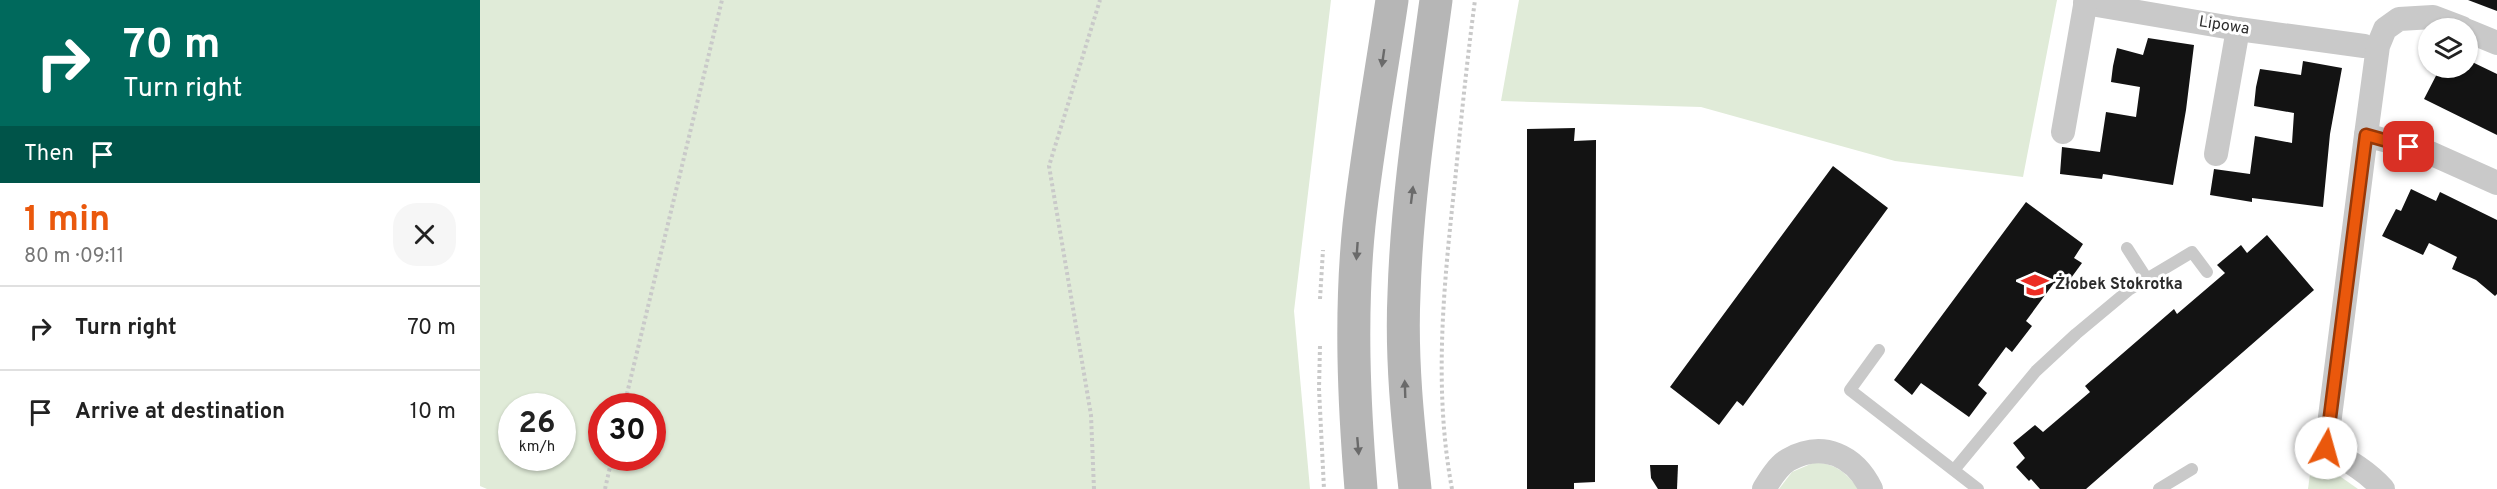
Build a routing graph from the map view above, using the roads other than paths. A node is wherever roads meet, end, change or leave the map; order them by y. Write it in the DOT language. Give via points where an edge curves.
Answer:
graph roads {
  1 [pos="1392,0"];
  2 [pos="1437,0"];
  3 [pos="2086,1"];
  4 [pos="2436,18"];
  5 [pos="2238,29"];
  6 [pos="2478,35"];
  7 [pos="2497,43"];
  8 [pos="2364,46"];
  9 [pos="2063,132"];
  10 [pos="2366,135"];
  11 [pos="2216,154"];
  12 [pos="2497,183"];
  13 [pos="2127,248"];
  14 [pos="2207,272"];
  15 [pos="2147,279"];
  16 [pos="1879,350"];
  17 [pos="1954,470"];
  18 [pos="2192,470"];
  19 [pos="1361,489"];
  20 [pos="1415,489"];
  21 [pos="1764,489"];
  22 [pos="1871,489"];
  23 [pos="1978,489"];
  24 [pos="2158,489"];
  25 [pos="2383,489"];
  1 -- 19 [label="main road, one-way" via="1359,225 1353,308"];
  20 -- 2 [label="main road, one-way" via="1404,396 1404,296 1407,235"];
  3 -- 5 [label="street, Lipowa"];
  3 -- 9 [label="street, Lipowa"];
  4 -- 10 [label="street" via="2399,18 2385,29 2378,46"];
  5 -- 8 [label="street, Lipowa"];
  5 -- 11 [label="street"];
  6 -- 7 [label="street"];
  10 -- 12 [label="street" via="2430,153"];
  10 -- 25 [label="street" via="2326,448 2351,462"];
  13 -- 15 [label="lane"];
  14 -- 15 [label="lane" via="2192,252"];
  15 -- 17 [label="lane" via="2130,289 2036,371"];
  16 -- 17 [label="lane" via="1850,390"];
  17 -- 23 [label="lane"];
  18 -- 24 [label="lane"];
  21 -- 22 [label="street" via="1788,460 1822,452 1838,454 1852,462"];
}
